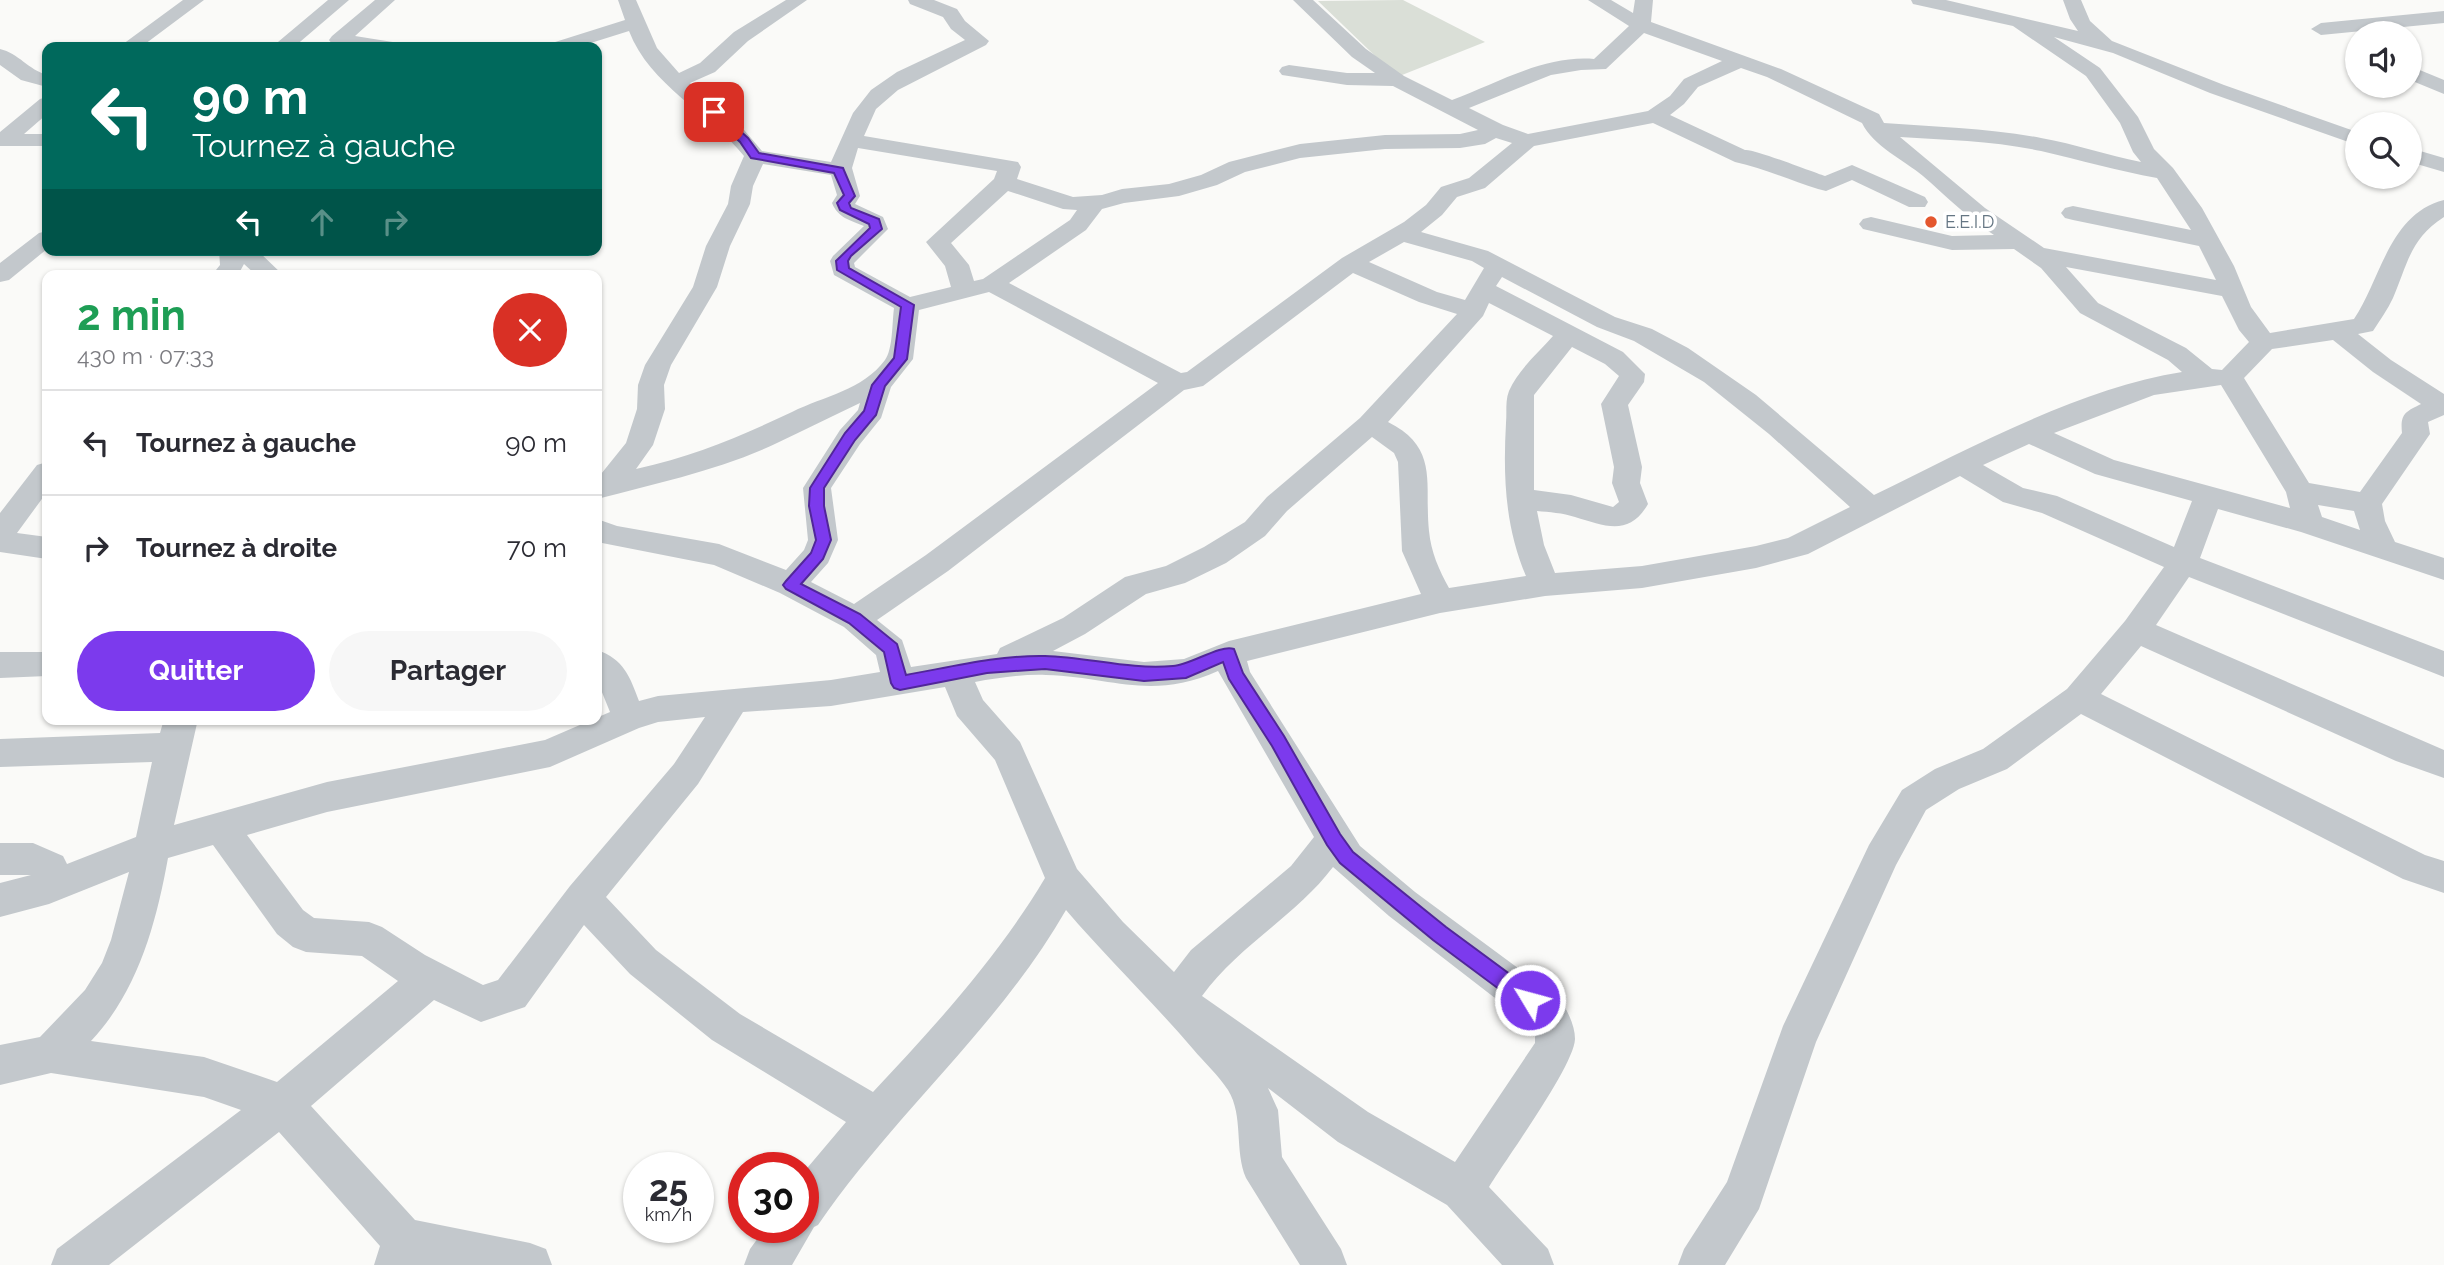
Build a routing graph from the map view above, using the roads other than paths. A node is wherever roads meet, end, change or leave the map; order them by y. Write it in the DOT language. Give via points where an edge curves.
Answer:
graph roads {
  1 [pos="156,0"];
  2 [pos="195,0"];
  3 [pos="340,0"];
  4 [pos="386,0"];
  5 [pos="799,0"];
  6 [pos="917,0"];
  7 [pos="1302,0"];
  8 [pos="1597,0"];
  9 [pos="1644,0"];
  10 [pos="1920,0"];
  11 [pos="2072,0"];
  12 [pos="632,11"];
  13 [pos="175,14"];
  14 [pos="2444,17"];
  15 [pos="2403,21"];
  16 [pos="2019,22"];
  17 [pos="1641,25"];
  18 [pos="2345,27"];
  19 [pos="303,30"];
  20 [pos="339,40"];
  21 [pos="2345,41"];
  22 [pos="136,42"];
  23 [pos="288,42"];
  24 [pos="354,42"];
  25 [pos="569,42"];
  26 [pos="2120,49"];
  27 [pos="0,55"];
  28 [pos="1741,60"];
  29 [pos="1289,71"];
  30 [pos="2422,78"];
  31 [pos="42,79"];
  32 [pos="674,80"];
  33 [pos="1397,80"];
  34 [pos="2444,88"];
  35 [pos="42,107"];
  36 [pos="1450,108"];
  37 [pos="1655,116"];
  38 [pos="1877,129"];
  39 [pos="1495,130"];
  40 [pos="2345,135"];
  41 [pos="42,140"];
  42 [pos="851,140"];
  43 [pos="1,141"];
  44 [pos="1527,141"];
  45 [pos="755,156"];
  46 [pos="2422,159"];
  47 [pos="2444,165"];
  48 [pos="839,170"];
  49 [pos="2165,173"];
  50 [pos="1004,183"];
  51 [pos="1948,187"];
  52 [pos="1108,201"];
  53 [pos="1917,202"];
  54 [pos="2444,207"];
  55 [pos="2073,213"];
  56 [pos="1399,233"];
  57 [pos="2208,241"];
  58 [pos="42,242"];
  59 [pos="2028,248"];
  60 [pos="249,256"];
  61 [pos="1351,263"];
  62 [pos="1498,264"];
  63 [pos="265,270"];
  64 [pos="0,275"];
  65 [pos="992,285"];
  66 [pos="964,290"];
  67 [pos="2230,290"];
  68 [pos="1478,300"];
  69 [pos="907,305"];
  70 [pos="2338,331"];
  71 [pos="1569,334"];
  72 [pos="2264,342"];
  73 [pos="2217,377"];
  74 [pos="1177,382"];
  75 [pos="878,385"];
  76 [pos="2443,405"];
  77 [pos="1370,424"];
  78 [pos="2029,433"];
  79 [pos="1964,464"];
  80 [pos="42,480"];
  81 [pos="603,487"];
  82 [pos="2300,492"];
  83 [pos="2208,496"];
  84 [pos="1522,498"];
  85 [pos="2367,503"];
  86 [pos="1871,509"];
  87 [pos="2309,524"];
  88 [pos="602,532"];
  89 [pos="3,543"];
  90 [pos="42,547"];
  91 [pos="2383,547"];
  92 [pos="2183,564"];
  93 [pos="2442,574"];
  94 [pos="791,585"];
  95 [pos="1545,585"];
  96 [pos="1440,601"];
  97 [pos="855,618"];
  98 [pos="2136,630"];
  99 [pos="1228,653"];
  100 [pos="42,664"];
  101 [pos="2444,664"];
  102 [pos="0,665"];
  103 [pos="602,667"];
  104 [pos="971,669"];
  105 [pos="900,683"];
  106 [pos="2079,698"];
  107 [pos="733,700"];
  108 [pos="629,718"];
  109 [pos="176,733"];
  110 [pos="0,753"];
  111 [pos="2444,764"];
  112 [pos="221,827"];
  113 [pos="1334,839"];
  114 [pos="152,847"];
  115 [pos="0,859"];
  116 [pos="2444,877"];
  117 [pos="1064,880"];
  118 [pos="49,888"];
  119 [pos="583,898"];
  120 [pos="0,900"];
  121 [pos="431,978"];
  122 [pos="1176,1000"];
  123 [pos="51,1054"];
  124 [pos="0,1065"];
  125 [pos="282,1104"];
  126 [pos="877,1118"];
  127 [pos="819,1187"];
  128 [pos="1462,1190"];
  129 [pos="781,1243"];
  130 [pos="400,1252"];
  131 [pos="73,1265"];
  132 [pos="530,1265"];
  133 [pos="766,1265"];
  134 [pos="1325,1265"];
  135 [pos="1532,1265"];
  136 [pos="1700,1265"];
  1 -- 13 [label="street"];
  2 -- 13 [label="street"];
  3 -- 19 [label="street"];
  4 -- 20 [label="street"];
  5 -- 32 [label="street" via="729,46 708,70"];
  6 -- 42 [label="street" via="950,13 979,41 892,84 865,108"];
  7 -- 33 [label="street" via="1359,53"];
  8 -- 17 [label="street"];
  9 -- 17 [label="street"];
  10 -- 16 [label="street"];
  11 -- 26 [label="street" via="2079,22"];
  12 -- 25 [label="street"];
  12 -- 32 [label="street" via="649,52"];
  13 -- 22 [label="street"];
  14 -- 15 [label="street"];
  16 -- 26 [label="street"];
  16 -- 49 [label="street" via="2093,72 2130,122 2144,152"];
  17 -- 28 [label="street"];
  17 -- 36 [label="street" via="1599,65 1581,61"];
  18 -- 21 [label="street" via="2321,29"];
  19 -- 20 [label="street"];
  19 -- 23 [label="street"];
  20 -- 24 [label="street"];
  26 -- 40 [label="street"];
  27 -- 31 [label="street" via="28,76"];
  28 -- 37 [label="street" via="1691,83"];
  28 -- 38 [label="street" via="1851,108 1871,119"];
  29 -- 33 [label="street"];
  30 -- 34 [label="street"];
  32 -- 45 [label="street" via="731,127"];
  33 -- 36 [label="street"];
  35 -- 43 [label="street"];
  36 -- 39 [label="street"];
  37 -- 44 [label="street"];
  37 -- 53 [label="street" via="1719,147 1787,172 1826,184 1852,172"];
  38 -- 49 [label="street" via="1994,137"];
  38 -- 51 [label="street"];
  39 -- 44 [label="street"];
  39 -- 52 [label="street" via="1460,141 1394,141 1300,150 1171,191"];
  41 -- 43 [label="street"];
  42 -- 48 [label="street"];
  42 -- 50 [label="street" via="1010,167"];
  44 -- 56 [label="street" via="1477,183 1449,192 1434,210"];
  45 -- 48 [label="street"];
  45 -- 81 [label="street" via="705,287 658,365 639,445"];
  46 -- 47 [label="street"];
  48 -- 69 [label="street" via="849,196 843,203 846,210 875,222 876,229 847,254 842,261 844,270"];
  49 -- 57 [label="street"];
  50 -- 52 [label="street" via="1070,204"];
  50 -- 66 [label="street" via="938,242 957,265"];
  51 -- 53 [label="street"];
  51 -- 59 [label="street"];
  52 -- 65 [label="street" via="1094,204 1078,225"];
  53 -- 59 [label="street" via="1871,224 1952,243"];
  54 -- 70 [label="street" via="2418,223 2398,248 2381,299 2364,325"];
  55 -- 57 [label="street"];
  56 -- 61 [label="street"];
  56 -- 62 [label="street"];
  57 -- 67 [label="street"];
  58 -- 64 [label="street"];
  59 -- 67 [label="street"];
  59 -- 73 [label="street" via="2050,263 2089,307"];
  60 -- 63 [label="street"];
  61 -- 68 [label="street" via="1428,297"];
  61 -- 74 [label="street" via="1194,380"];
  62 -- 68 [label="street"];
  62 -- 86 [label="street" via="1700,368 1767,417"];
  65 -- 66 [label="street"];
  65 -- 74 [label="street"];
  66 -- 69 [label="street"];
  67 -- 72 [label="street" via="2252,331"];
  68 -- 71 [label="street"];
  68 -- 77 [label="street"];
  69 -- 75 [label="street" via="900,359"];
  70 -- 72 [label="street"];
  70 -- 76 [label="street"];
  71 -- 84 [label="street" via="1522,392 1516,462"];
  71 -- 84 [label="street" via="1614,358 1632,374 1614,404 1634,505 1620,517 1606,518 1578,507"];
  72 -- 73 [label="street"];
  73 -- 78 [label="street" via="2191,376"];
  73 -- 82 [label="street"];
  74 -- 97 [label="street" via="947,556"];
  75 -- 81 [label="street" via="723,454"];
  75 -- 94 [label="street" via="871,412 817,488 823,540 817,555"];
  76 -- 85 [label="street" via="2414,418 2416,434"];
  77 -- 96 [label="street" via="1392,433 1413,458 1417,552"];
  77 -- 104 [label="street" via="1255,530 1215,555 1174,575 1136,585 1029,651"];
  78 -- 79 [label="street"];
  78 -- 83 [label="street" via="2105,467"];
  79 -- 86 [label="street"];
  79 -- 92 [label="street" via="2017,498 2047,503"];
  80 -- 89 [label="street"];
  82 -- 85 [label="street"];
  82 -- 87 [label="street"];
  83 -- 87 [label="street"];
  83 -- 92 [label="street"];
  84 -- 95 [label="street" via="1520,508 1534,563"];
  85 -- 91 [label="street"];
  86 -- 95 [label="street" via="1797,547 1756,557 1642,577"];
  87 -- 91 [label="street"];
  88 -- 94 [label="street" via="719,555"];
  89 -- 90 [label="street"];
  91 -- 93 [label="street"];
  92 -- 98 [label="street"];
  92 -- 101 [label="street"];
  94 -- 97 [label="street"];
  95 -- 96 [label="street"];
  96 -- 99 [label="street"];
  97 -- 105 [label="street" via="891,649"];
  98 -- 106 [label="street"];
  98 -- 111 [label="street"];
  99 -- 104 [label="street" via="1186,671 1144,675 1045,662"];
  99 -- 113 [label="street" via="1235,675"];
  100 -- 102 [label="street"];
  103 -- 108 [label="street" via="613,675"];
  104 -- 105 [label="street"];
  104 -- 117 [label="street" via="969,707 1008,752"];
  105 -- 107 [label="street"];
  106 -- 116 [label="street" via="2416,868"];
  106 -- 136 [label="street" via="1995,760 1947,779 1914,800 1882,856 1797,1040 1744,1194"];
  107 -- 108 [label="street" via="659,709"];
  107 -- 119 [label="street" via="685,774"];
  108 -- 112 [label="street" via="550,753 327,797"];
  109 -- 110 [label="street"];
  109 -- 114 [label="street"];
  112 -- 114 [label="street"];
  112 -- 121 [label="street" via="290,922 306,935 369,939"];
  113 -- 122 [label="street" via="1304,877 1204,962"];
  113 -- 128 [label="street" via="1374,881 1546,1012 1554,1024 1557,1038 1553,1051"];
  114 -- 118 [label="street"];
  114 -- 123 [label="street" via="129,945 99,1002"];
  115 -- 118 [label="street" via="33,859 50,867"];
  117 -- 122 [label="street"];
  117 -- 126 [label="street" via="1034,931 938,1051"];
  118 -- 120 [label="street"];
  119 -- 121 [label="street" via="511,994 481,1004"];
  119 -- 126 [label="street" via="643,962 726,1027"];
  121 -- 125 [label="street"];
  122 -- 128 [label="street" via="1353,1128"];
  122 -- 134 [label="street" via="1242,1076 1257,1110 1261,1163"];
  123 -- 124 [label="street"];
  123 -- 125 [label="street" via="204,1077"];
  125 -- 130 [label="street"];
  125 -- 131 [label="street"];
  126 -- 127 [label="street"];
  128 -- 135 [label="street"];
  129 -- 133 [label="street"];
  130 -- 132 [label="street" via="484,1254"];
}
